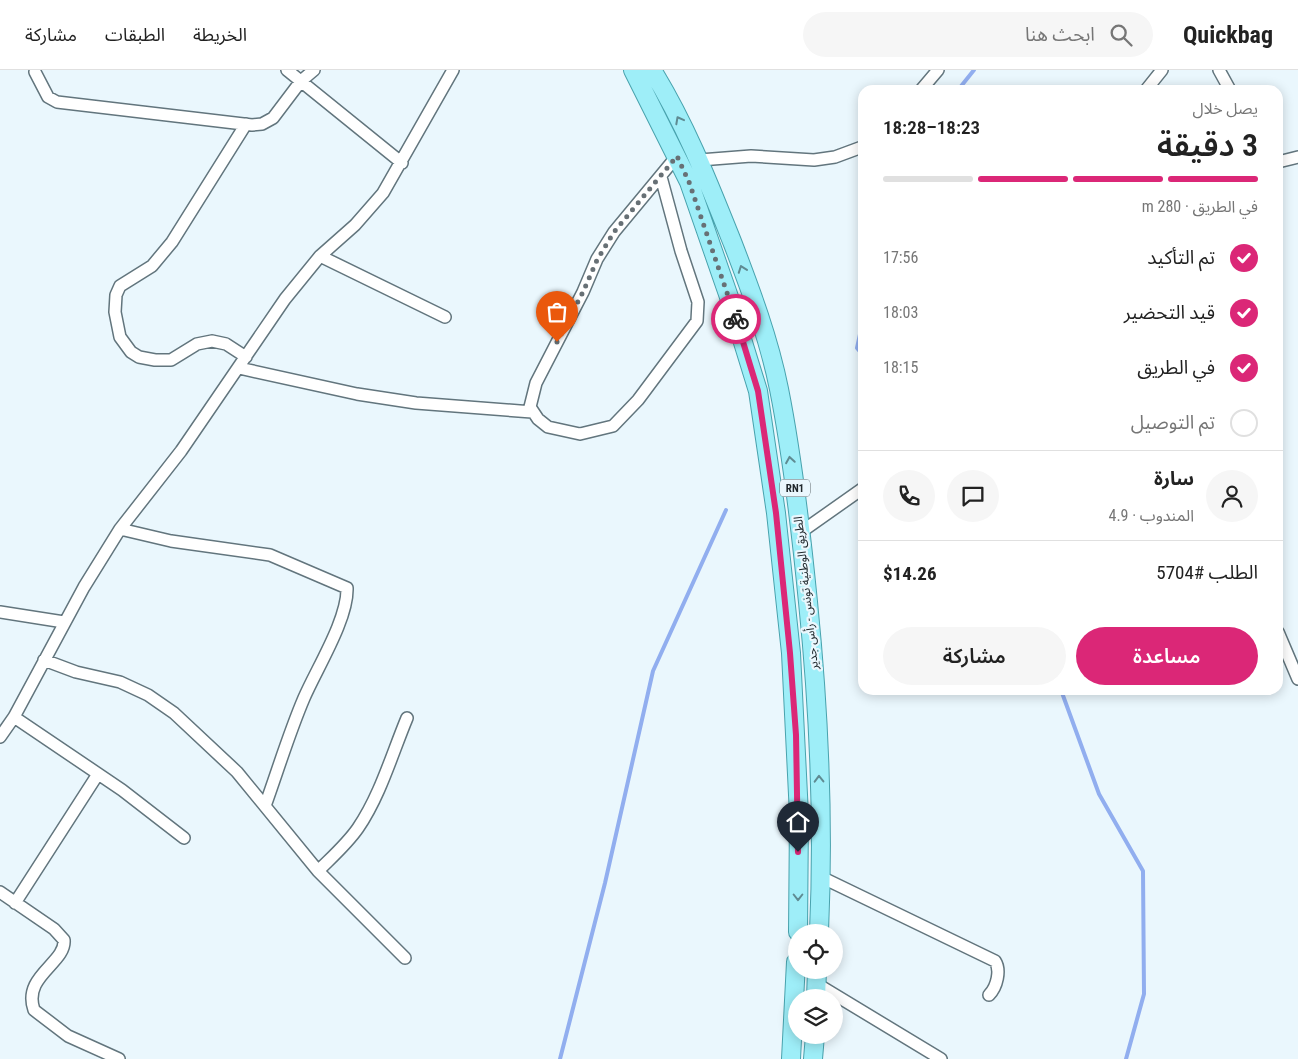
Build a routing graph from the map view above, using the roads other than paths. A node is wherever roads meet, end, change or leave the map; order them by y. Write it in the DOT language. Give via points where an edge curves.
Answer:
graph roads {
  1 [pos="286,70"];
  2 [pos="314,70"];
  3 [pos="453,70"];
  4 [pos="633,70"];
  5 [pos="652,70"];
  6 [pos="938,70"];
  7 [pos="1162,70"];
  8 [pos="1219,70"];
  9 [pos="35,72"];
  10 [pos="301,81"];
  11 [pos="925,85"];
  12 [pos="1150,85"];
  13 [pos="1227,85"];
  14 [pos="246,124"];
  15 [pos="858,148"];
  16 [pos="677,156"];
  17 [pos="1298,157"];
  18 [pos="700,160"];
  19 [pos="1283,161"];
  20 [pos="402,163"];
  21 [pos="661,177"];
  22 [pos="320,256"];
  23 [pos="445,317"];
  24 [pos="246,357"];
  25 [pos="239,368"];
  26 [pos="532,412"];
  27 [pos="858,492"];
  28 [pos="120,529"];
  29 [pos="801,532"];
  30 [pos="0,612"];
  31 [pos="64,622"];
  32 [pos="1283,644"];
  33 [pos="44,660"];
  34 [pos="1298,679"];
  35 [pos="14,718"];
  36 [pos="407,718"];
  37 [pos="0,738"];
  38 [pos="98,774"];
  39 [pos="265,806"];
  40 [pos="184,838"];
  41 [pos="318,871"];
  42 [pos="821,877"];
  43 [pos="0,892"];
  44 [pos="15,903"];
  45 [pos="798,924"];
  46 [pos="819,924"];
  47 [pos="405,958"];
  48 [pos="817,984"];
  49 [pos="990,995"];
  50 [pos="793,1044"];
  51 [pos="814,1044"];
  52 [pos="119,1059"];
  53 [pos="791,1059"];
  54 [pos="813,1059"];
  55 [pos="941,1059"];
  1 -- 10 [label="street"];
  2 -- 10 [label="street"];
  3 -- 20 [label="street"];
  4 -- 16 [label="main road, الطريق الوطنية تونس - رأس جدير / RN1"];
  18 -- 5 [label="main road, الطريق الوطنية تونس - رأس جدير / RN1, one-way"];
  6 -- 11 [label="street"];
  7 -- 12 [label="street"];
  8 -- 13 [label="street"];
  9 -- 14 [label="street" via="48,97 57,102"];
  10 -- 14 [label="street" via="269,122"];
  10 -- 20 [label="street"];
  14 -- 24 [label="street" via="172,242 152,266 120,286 115,312 120,337 131,352 140,357 171,360 197,344 212,341 226,344"];
  15 -- 18 [label="street" via="814,160 751,156"];
  16 -- 21 [label="street"];
  16 -- 45 [label="main road, الطريق الوطنية تونس - رأس جدير / RN1, one-way" via="726,288 758,391 776,513 790,653 799,815"];
  17 -- 19 [label="street"];
  29 -- 18 [label="main road, الطريق الوطنية تونس - رأس جدير / RN1, one-way" via="779,388 760,319"];
  20 -- 22 [label="street" via="383,193 355,225"];
  21 -- 26 [label="street" via="614,232 597,260 536,383 530,401"];
  21 -- 26 [label="street" via="698,302 697,321 638,400 613,426 580,434 548,427"];
  22 -- 23 [label="street"];
  22 -- 24 [label="street" via="285,299"];
  24 -- 25 [label="street"];
  25 -- 26 [label="street" via="357,394 416,403"];
  25 -- 28 [label="street" via="181,451"];
  27 -- 29 [label="street"];
  28 -- 31 [label="street"];
  28 -- 39 [label="street" via="171,541 270,555 347,588 336,628 304,699"];
  42 -- 29 [label="main road, الطريق الوطنية تونس - رأس جدير / RN1, one-way" via="818,739"];
  30 -- 31 [label="street"];
  31 -- 33 [label="street"];
  32 -- 34 [label="street"];
  33 -- 35 [label="street"];
  33 -- 39 [label="street" via="76,672 120,682 148,694 200,736 237,772"];
  35 -- 37 [label="street"];
  35 -- 38 [label="street"];
  36 -- 41 [label="street" via="359,827"];
  38 -- 40 [label="street"];
  38 -- 44 [label="street"];
  39 -- 41 [label="street"];
  41 -- 47 [label="street"];
  42 -- 46 [label="main road, الطريق الوطنية تونس - رأس جدير / RN1"];
  42 -- 49 [label="street" via="995,962 997,978"];
  43 -- 44 [label="street"];
  44 -- 52 [label="street" via="54,929 64,941 62,949 34,986 31,996 34,1010 68,1036"];
  48 -- 55 [label="street"];
  50 -- 53 [label="main road"];
  51 -- 54 [label="main road"];
}
